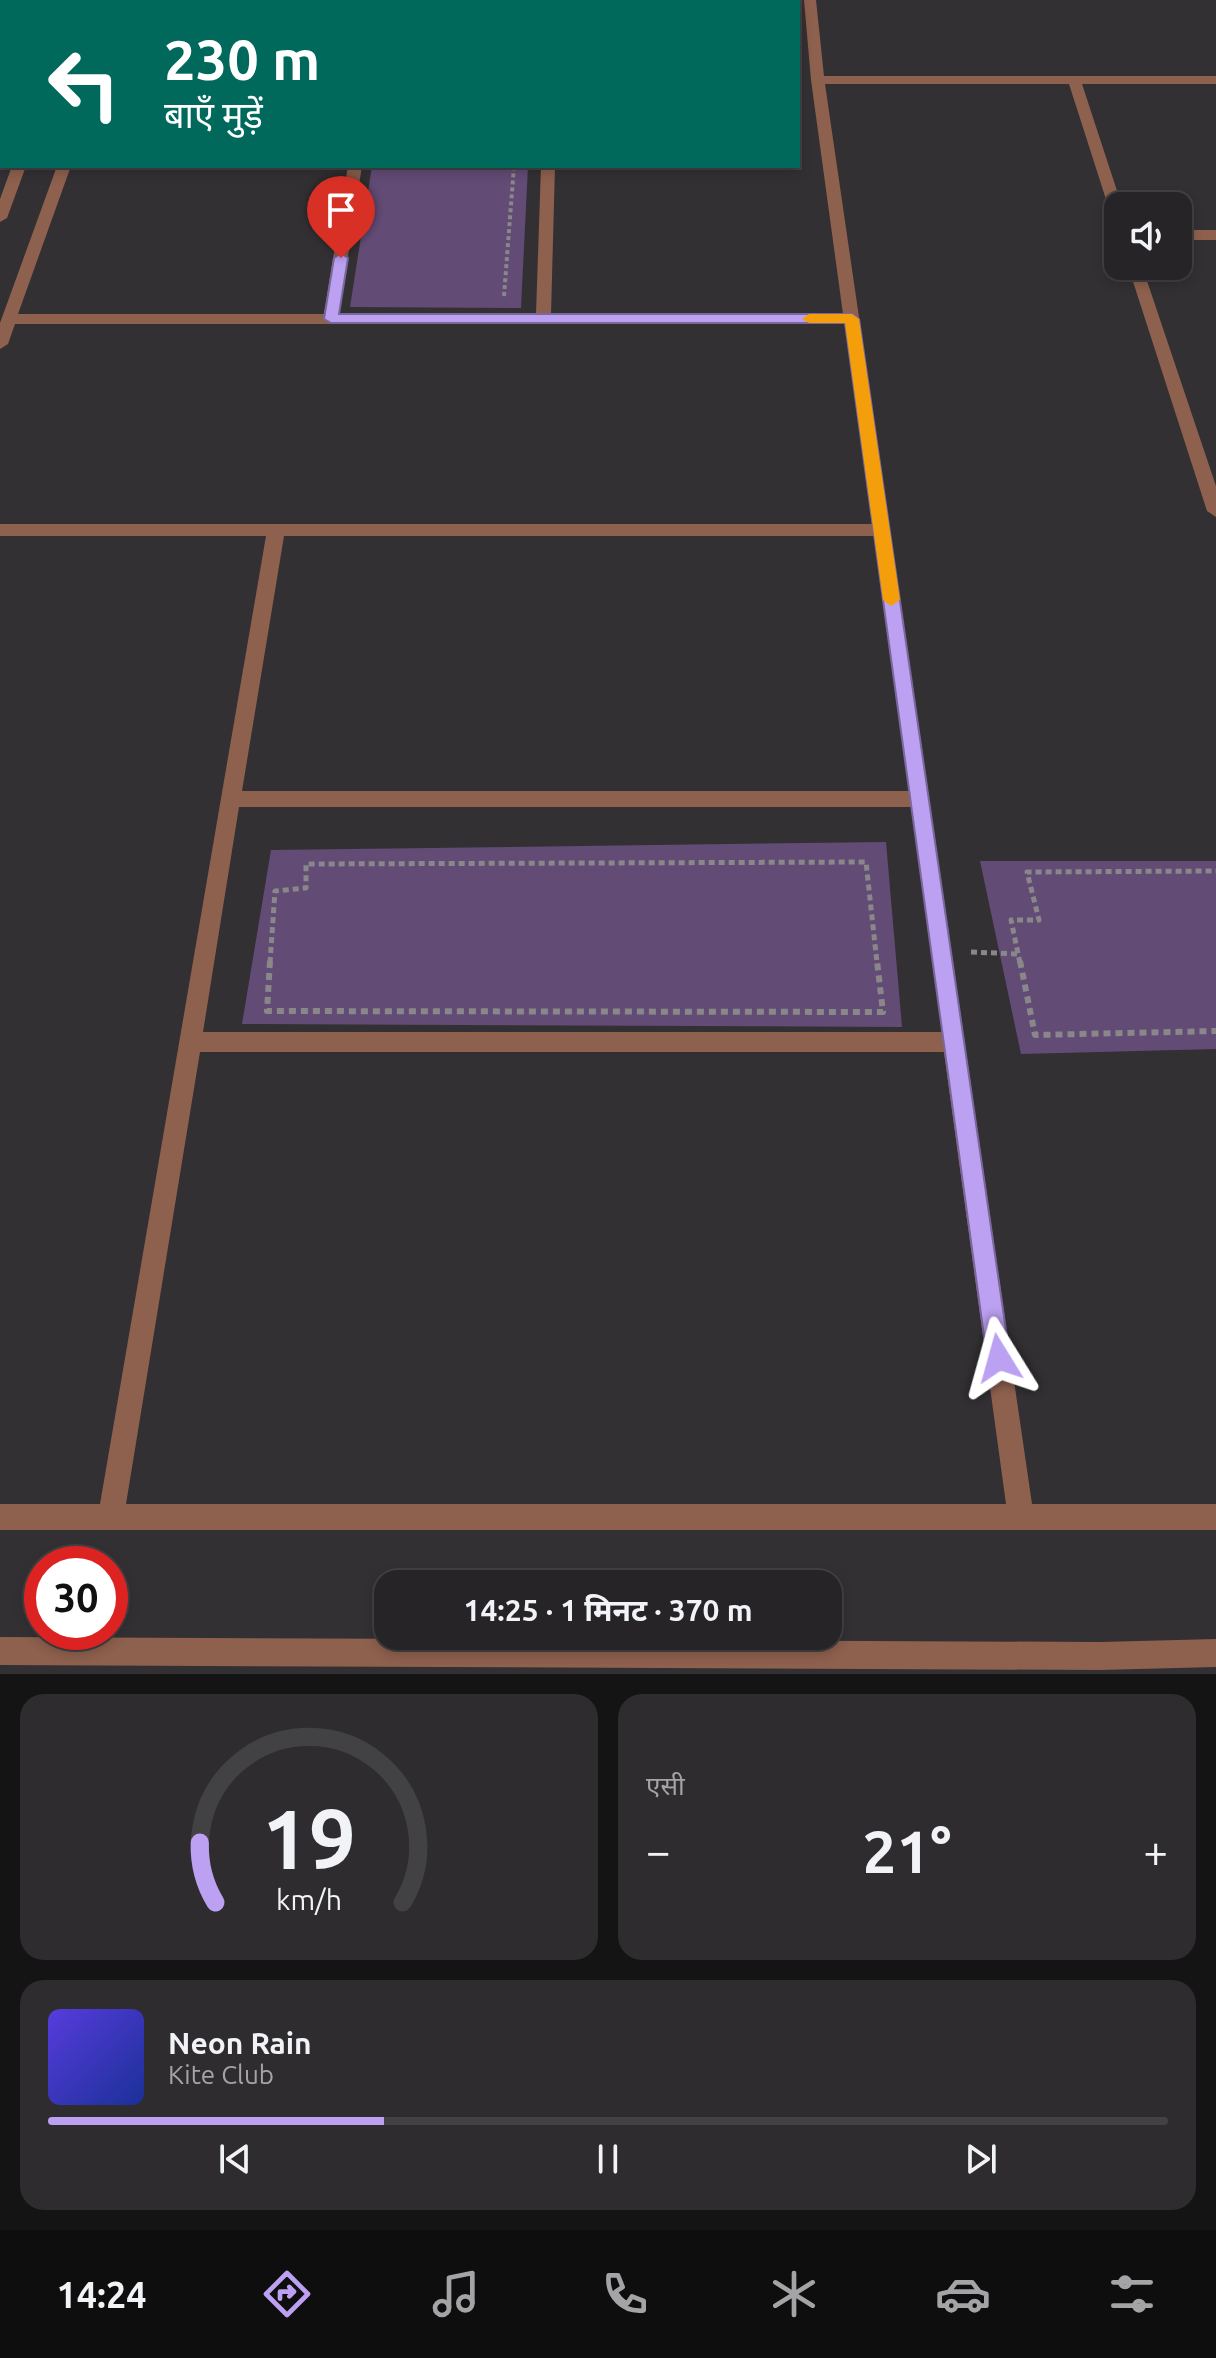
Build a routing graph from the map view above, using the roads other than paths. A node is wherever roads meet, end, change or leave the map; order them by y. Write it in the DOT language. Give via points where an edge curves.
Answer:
graph roads {
  1 [pos="810,0"];
  2 [pos="818,80"];
  3 [pos="1074,80"];
  4 [pos="1216,80"];
  5 [pos="18,168"];
  6 [pos="63,168"];
  7 [pos="355,168"];
  8 [pos="548,168"];
  9 [pos="1111,192"];
  10 [pos="0,218"];
  11 [pos="1192,235"];
  12 [pos="1216,235"];
  13 [pos="1140,280"];
  14 [pos="9,319"];
  15 [pos="331,319"];
  16 [pos="543,319"];
  17 [pos="852,319"];
  18 [pos="0,344"];
  19 [pos="1216,511"];
  20 [pos="0,530"];
  21 [pos="276,530"];
  22 [pos="882,530"];
  23 [pos="231,799"];
  24 [pos="920,799"];
  25 [pos="190,1042"];
  26 [pos="954,1042"];
  27 [pos="111,1516"];
  28 [pos="1021,1516"];
  29 [pos="0,1517"];
  30 [pos="1216,1517"];
  31 [pos="0,1651"];
  32 [pos="1216,1653"];
  1 -- 2 [label="street"];
  2 -- 3 [label="street"];
  2 -- 17 [label="street"];
  3 -- 4 [label="street"];
  3 -- 9 [label="street"];
  5 -- 10 [label="street"];
  6 -- 14 [label="street"];
  7 -- 15 [label="street"];
  8 -- 16 [label="street"];
  11 -- 12 [label="street"];
  13 -- 19 [label="street"];
  14 -- 15 [label="street"];
  14 -- 18 [label="street"];
  15 -- 16 [label="street"];
  16 -- 17 [label="street"];
  17 -- 22 [label="street"];
  20 -- 21 [label="street"];
  21 -- 22 [label="street"];
  21 -- 23 [label="street"];
  22 -- 24 [label="street"];
  23 -- 24 [label="street"];
  23 -- 25 [label="street"];
  24 -- 26 [label="street"];
  25 -- 26 [label="street"];
  25 -- 27 [label="street"];
  26 -- 28 [label="street"];
  27 -- 28 [label="street"];
  27 -- 29 [label="street"];
  28 -- 30 [label="street"];
  31 -- 32 [label="street"];
}
